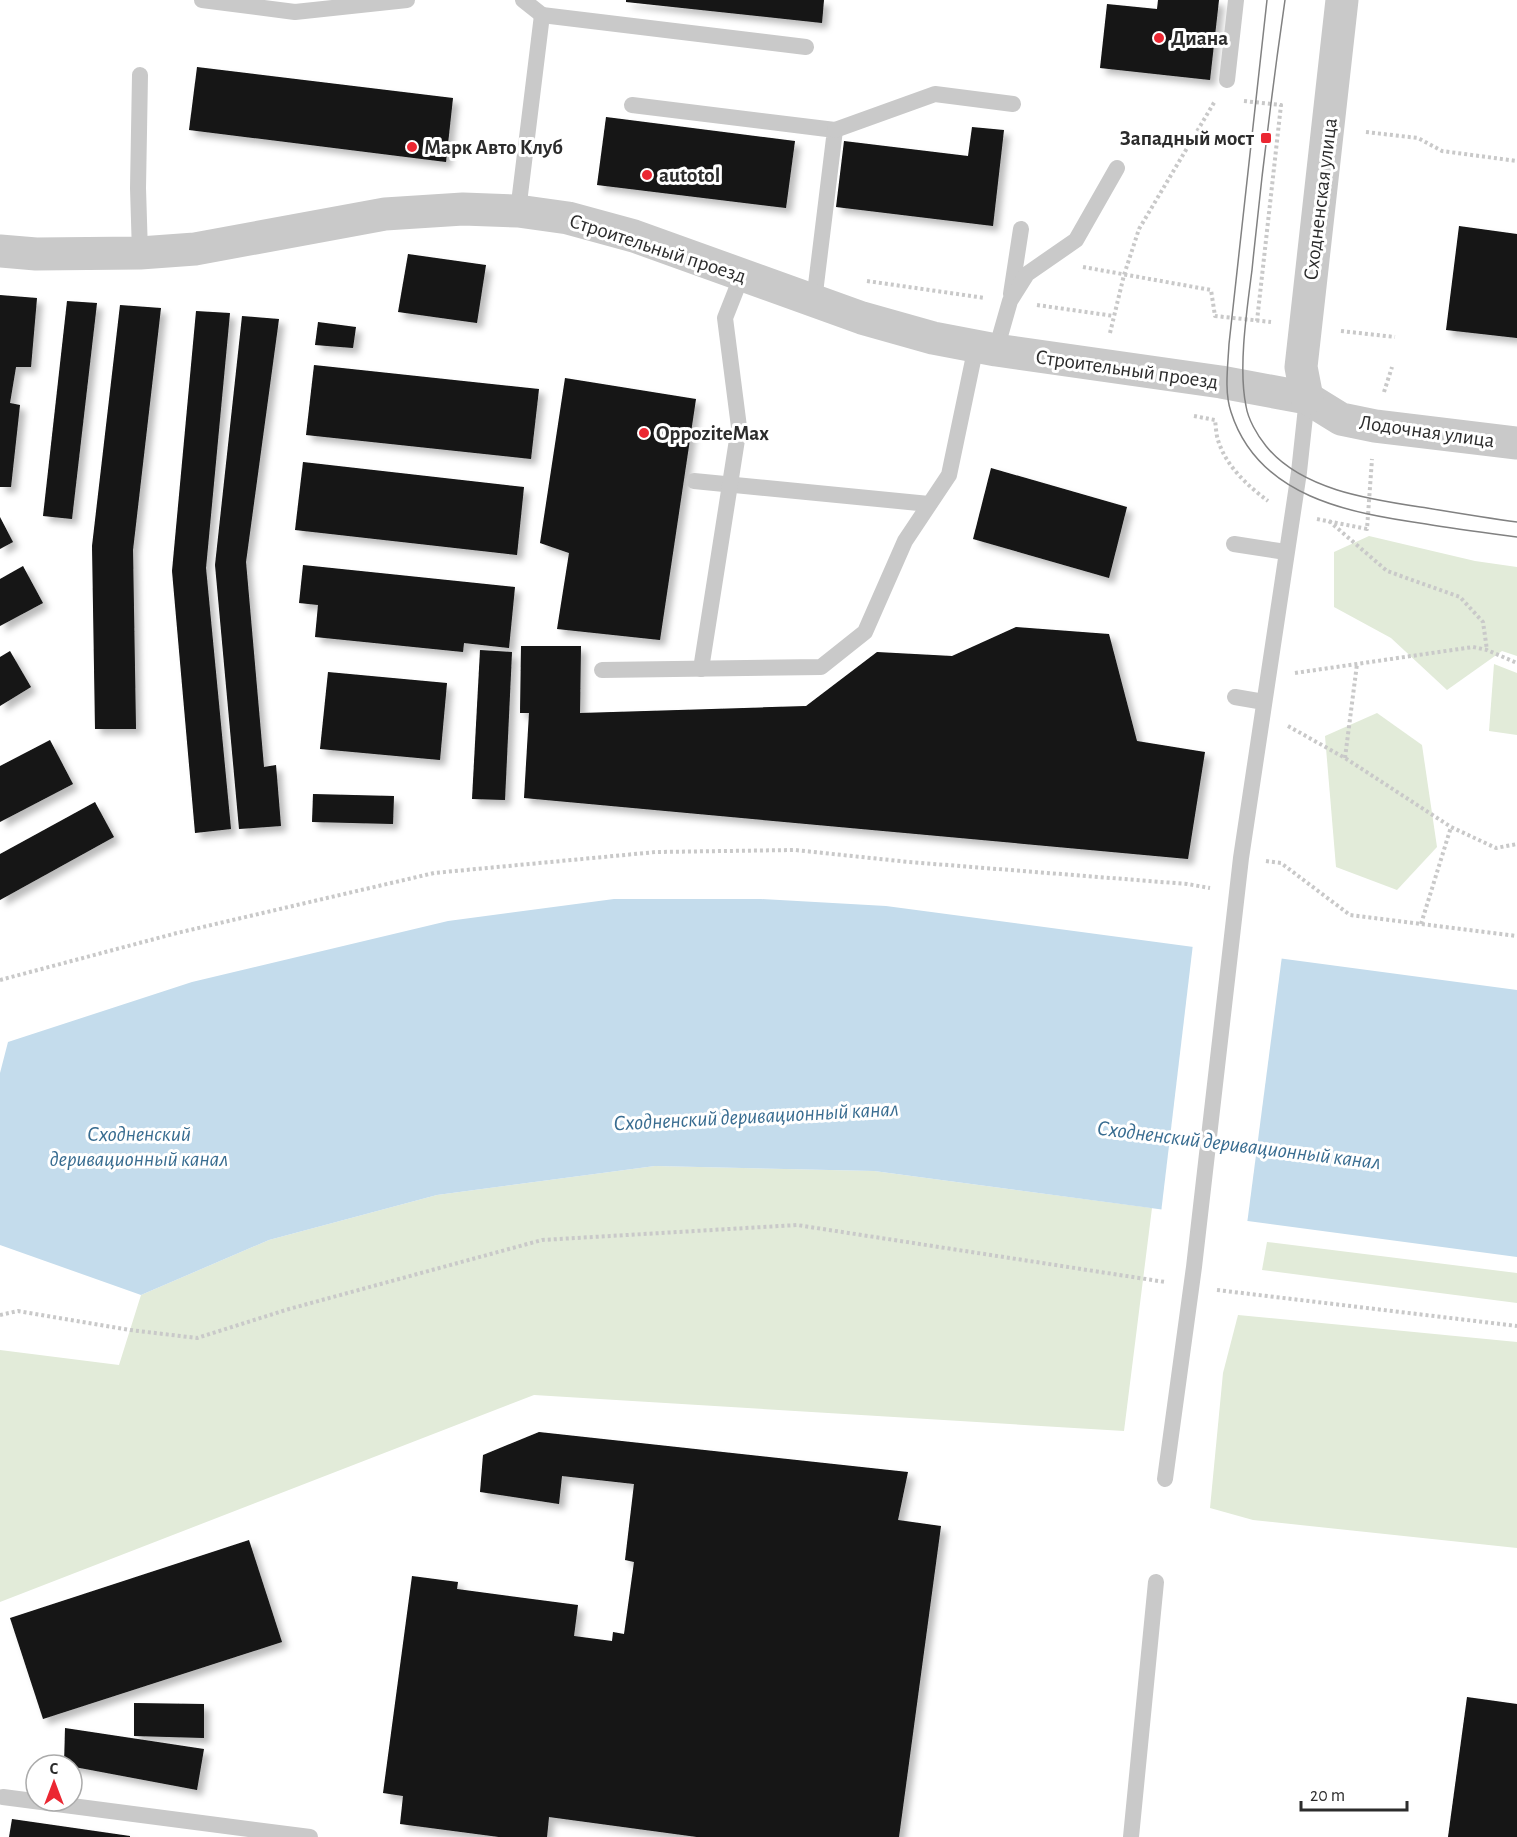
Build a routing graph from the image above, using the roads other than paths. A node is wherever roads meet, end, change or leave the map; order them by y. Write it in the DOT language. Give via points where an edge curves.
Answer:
graph roads {
  1 [pos="202,0"];
  2 [pos="407,0"];
  3 [pos="523,0"];
  4 [pos="1236,0"];
  5 [pos="1342,0"];
  6 [pos="542,15"];
  7 [pos="806,47"];
  8 [pos="140,75"];
  9 [pos="1227,80"];
  10 [pos="1013,104"];
  11 [pos="632,105"];
  12 [pos="835,130"];
  13 [pos="1117,168"];
  14 [pos="518,211"];
  15 [pos="1021,229"];
  16 [pos="0,251"];
  17 [pos="140,253"];
  18 [pos="742,275"];
  19 [pos="814,301"];
  20 [pos="1010,301"];
  21 [pos="986,348"];
  22 [pos="1307,398"];
  23 [pos="1517,443"];
  24 [pos="694,481"];
  25 [pos="730,485"];
  26 [pos="929,504"];
  27 [pos="1234,544"];
  28 [pos="1286,552"];
  29 [pos="701,669"];
  30 [pos="602,670"];
  31 [pos="1235,698"];
  32 [pos="1263,707"];
  33 [pos="1165,1479"];
  34 [pos="1156,1582"];
  35 [pos="3,1797"];
  36 [pos="310,1837"];
  37 [pos="1131,1837"];
  1 -- 2 [label="lane" via="296,12"];
  3 -- 6 [label="lane"];
  4 -- 9 [label="lane"];
  5 -- 22 [label="street, Сходненская улица" via="1300,367"];
  6 -- 7 [label="lane"];
  6 -- 14 [label="lane"];
  8 -- 17 [label="lane"];
  10 -- 12 [label="lane" via="935,94"];
  11 -- 12 [label="lane"];
  12 -- 19 [label="lane"];
  13 -- 20 [label="lane" via="1076,240 1027,274"];
  14 -- 17 [label="street, Строительный проезд" via="463,209 385,214 195,249"];
  14 -- 18 [label="street, Строительный проезд" via="568,218 634,236"];
  15 -- 20 [label="lane"];
  16 -- 17 [label="street, Строительный проезд"];
  18 -- 19 [label="street, Строительный проезд"];
  18 -- 25 [label="lane" via="725,318 739,427"];
  19 -- 21 [label="street, Строительный проезд" via="933,338"];
  20 -- 21 [label="lane"];
  21 -- 22 [label="street, Строительный проезд"];
  21 -- 26 [label="lane" via="949,475"];
  22 -- 23 [label="street, Лодочная улица" via="1341,419"];
  22 -- 28 [label="lane"];
  24 -- 25 [label="lane"];
  25 -- 26 [label="lane"];
  25 -- 29 [label="lane"];
  26 -- 29 [label="lane" via="905,541 866,632 821,667"];
  27 -- 28 [label="lane"];
  28 -- 32 [label="lane"];
  29 -- 30 [label="lane"];
  31 -- 32 [label="lane"];
  32 -- 33 [label="lane"];
  34 -- 37 [label="lane"];
  35 -- 36 [label="lane"];
}
